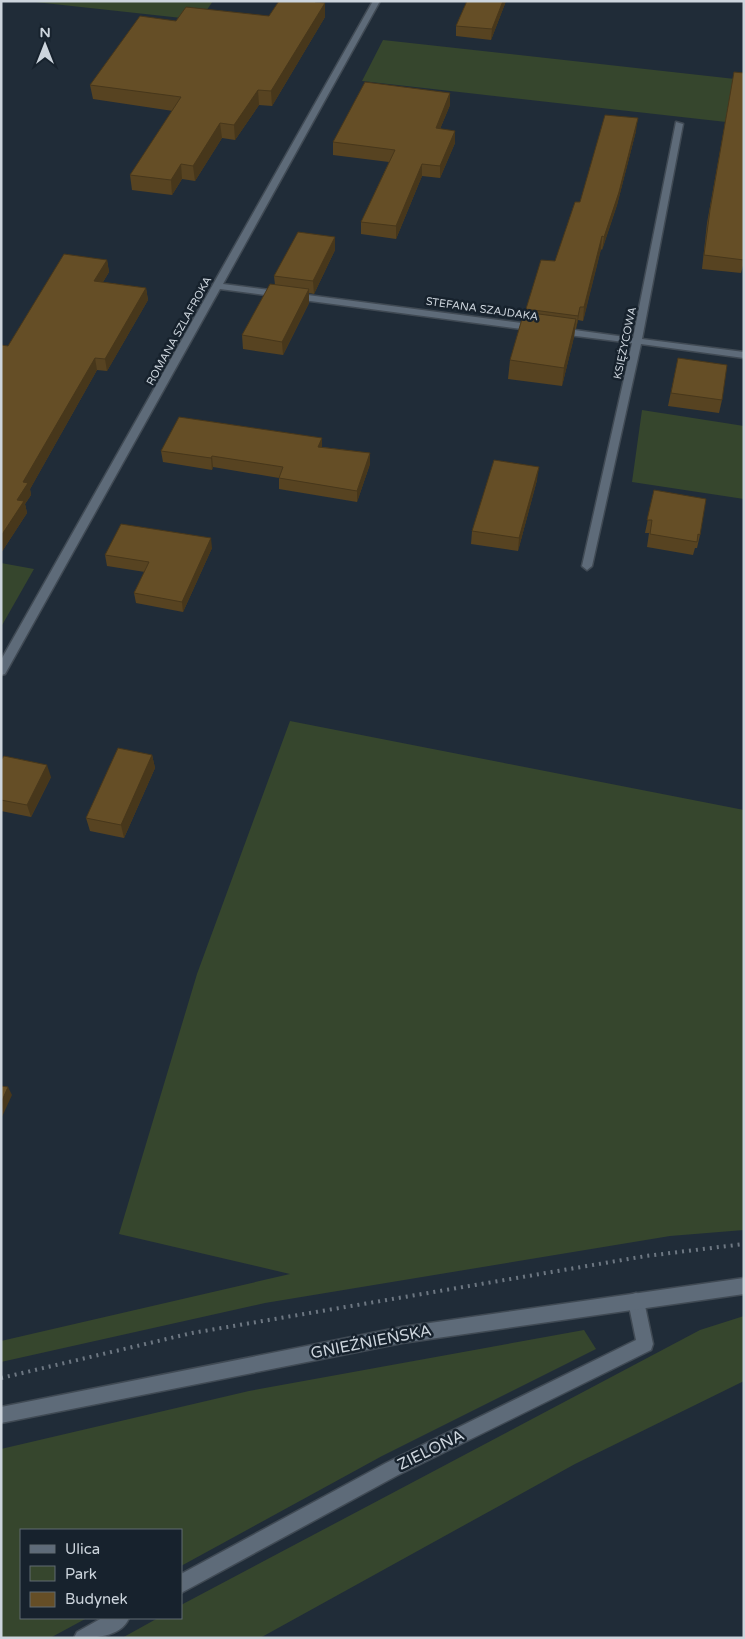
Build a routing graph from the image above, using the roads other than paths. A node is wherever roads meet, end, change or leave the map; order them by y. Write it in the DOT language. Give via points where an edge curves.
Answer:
graph roads {
  1 [pos="377,1"];
  2 [pos="679,124"];
  3 [pos="218,286"];
  4 [pos="637,341"];
  5 [pos="744,355"];
  6 [pos="588,566"];
  7 [pos="1,671"];
  8 [pos="744,1286"];
  9 [pos="636,1301"];
  10 [pos="1,1415"];
  11 [pos="182,1583"];
  12 [pos="118,1619"];
  13 [pos="83,1638"];
  1 -- 3 [label="street, ROMANA SZLAFROKA"];
  2 -- 4 [label="street, KSIĘŻYCOWA"];
  3 -- 4 [label="street, STEFANA SZAJDAKA"];
  3 -- 7 [label="street, ROMANA SZLAFROKA"];
  4 -- 5 [label="street, STEFANA SZAJDAKA"];
  4 -- 6 [label="street, KSIĘŻYCOWA"];
  8 -- 9 [label="street, GNIEŹNIEŃSKA"];
  9 -- 10 [label="street, GNIEŹNIEŃSKA" via="402,1335"];
  9 -- 11 [label="street, ZIELONA" via="645,1344 392,1469"];
  12 -- 13 [label="street"];
}
